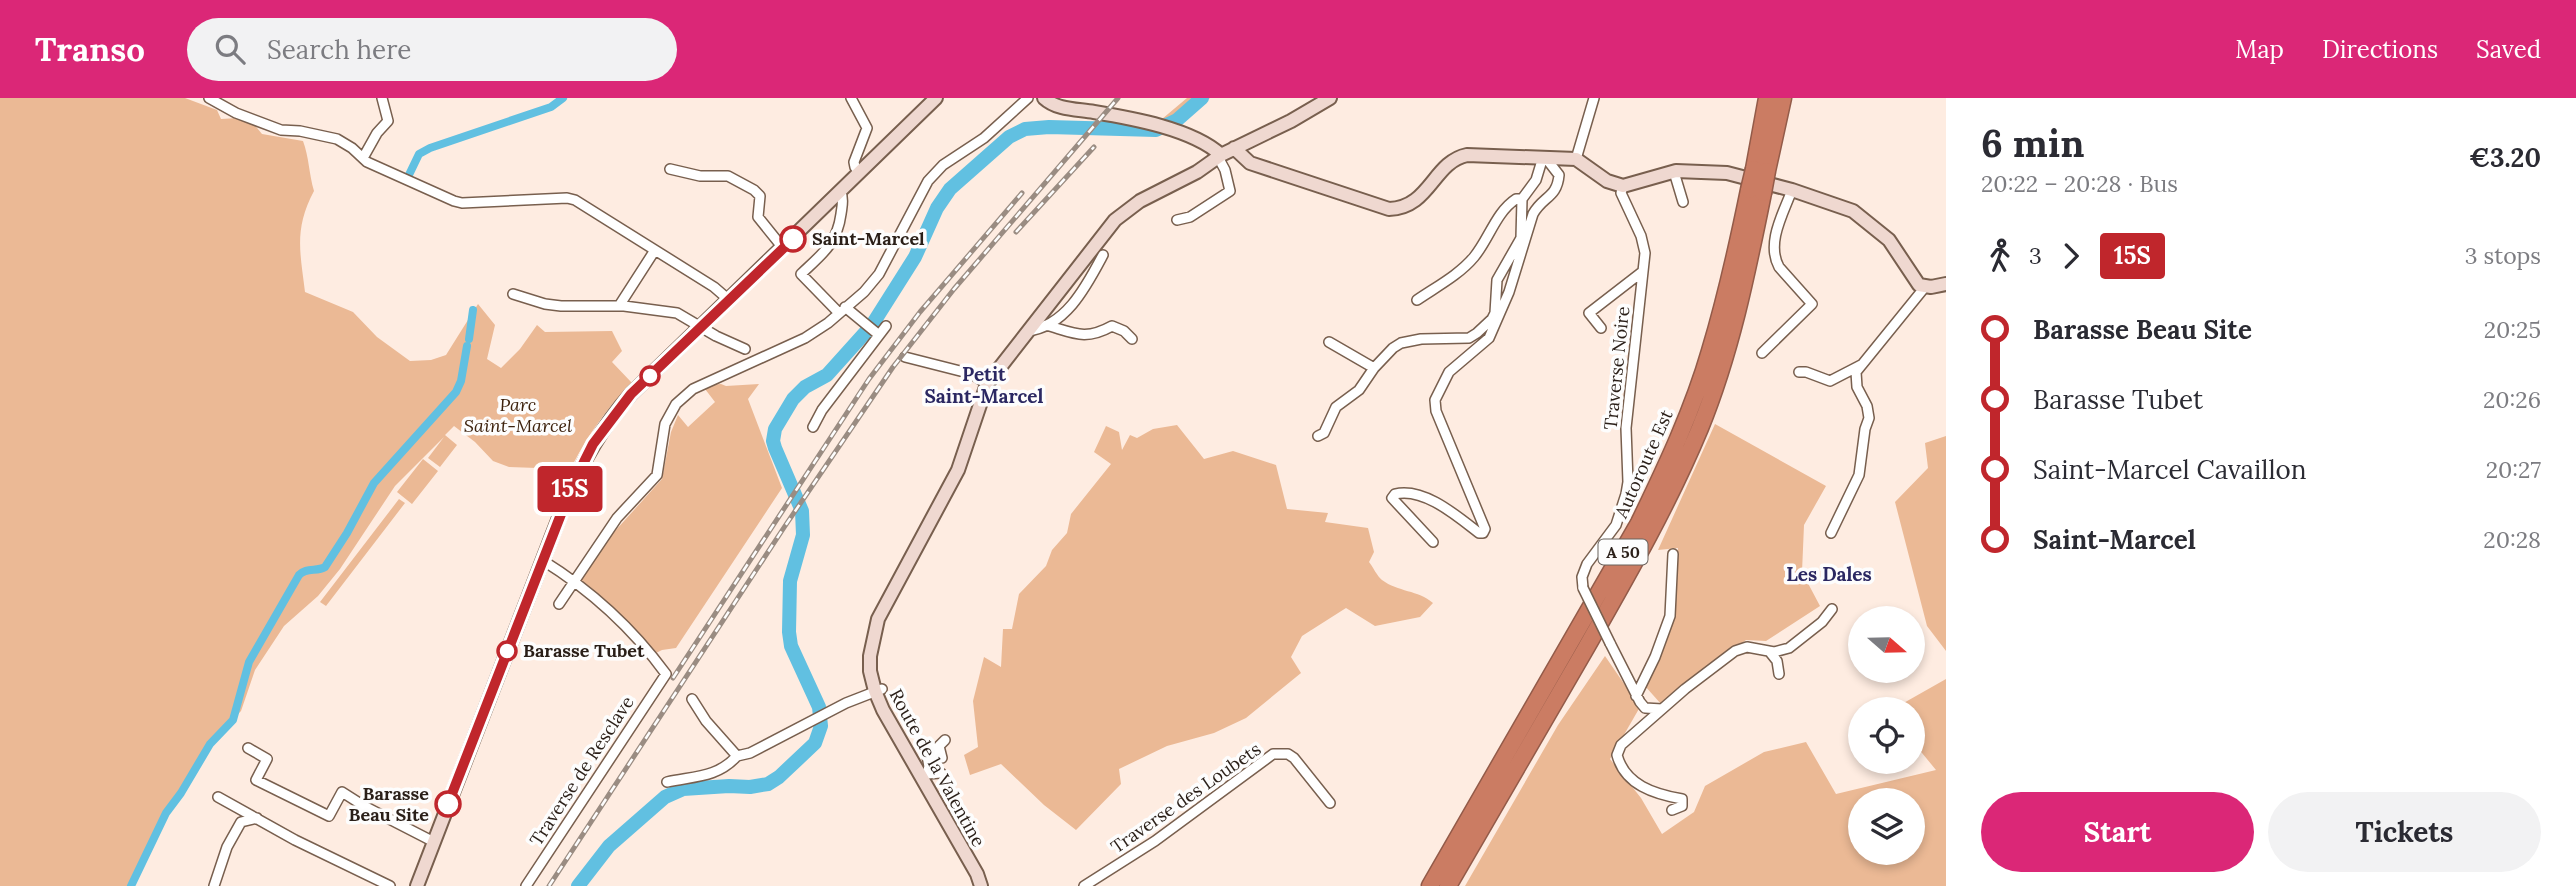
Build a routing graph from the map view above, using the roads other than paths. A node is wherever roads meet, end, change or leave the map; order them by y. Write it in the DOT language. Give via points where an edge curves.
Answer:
graph roads {
  1 [pos="209,98"];
  2 [pos="382,98"];
  3 [pos="851,98"];
  4 [pos="936,98"];
  5 [pos="1028,98"];
  6 [pos="1044,98"];
  7 [pos="1330,98"];
  8 [pos="1594,98"];
  9 [pos="1767,98"];
  10 [pos="1783,98"];
  11 [pos="1247,141"];
  12 [pos="1234,148"];
  13 [pos="1544,157"];
  14 [pos="363,158"];
  15 [pos="1216,159"];
  16 [pos="1576,159"];
  17 [pos="1261,165"];
  18 [pos="670,169"];
  19 [pos="1761,170"];
  20 [pos="1674,172"];
  21 [pos="860,173"];
  22 [pos="1623,186"];
  23 [pos="1792,190"];
  24 [pos="1756,191"];
  25 [pos="841,192"];
  26 [pos="1522,199"];
  27 [pos="1683,202"];
  28 [pos="1177,220"];
  29 [pos="783,248"];
  30 [pos="655,250"];
  31 [pos="1103,255"];
  32 [pos="1642,272"];
  33 [pos="1946,284"];
  34 [pos="1925,287"];
  35 [pos="513,294"];
  36 [pos="729,300"];
  37 [pos="1417,300"];
  38 [pos="622,306"];
  39 [pos="841,310"];
  40 [pos="1046,325"];
  41 [pos="886,326"];
  42 [pos="701,328"];
  43 [pos="1601,328"];
  44 [pos="1027,331"];
  45 [pos="877,334"];
  46 [pos="1132,339"];
  47 [pos="1329,342"];
  48 [pos="745,349"];
  49 [pos="1762,353"];
  50 [pos="905,356"];
  51 [pos="1863,364"];
  52 [pos="1374,368"];
  53 [pos="1799,372"];
  54 [pos="987,383"];
  55 [pos="813,427"];
  56 [pos="1318,436"];
  57 [pos="1830,533"];
  58 [pos="1433,542"];
  59 [pos="1673,554"];
  60 [pos="542,560"];
  61 [pos="574,579"];
  62 [pos="559,604"];
  63 [pos="1832,609"];
  64 [pos="1768,650"];
  65 [pos="1779,674"];
  66 [pos="878,690"];
  67 [pos="1636,696"];
  68 [pos="692,699"];
  69 [pos="1662,709"];
  70 [pos="945,740"];
  71 [pos="908,747"];
  72 [pos="248,748"];
  73 [pos="737,755"];
  74 [pos="913,764"];
  75 [pos="941,773"];
  76 [pos="927,774"];
  77 [pos="667,782"];
  78 [pos="218,797"];
  79 [pos="1330,803"];
  80 [pos="1672,810"];
  81 [pos="257,818"];
  82 [pos="434,842"];
  83 [pos="214,886"];
  84 [pos="390,886"];
  85 [pos="416,886"];
  86 [pos="526,886"];
  87 [pos="981,886"];
  88 [pos="988,886"];
  89 [pos="1084,886"];
  90 [pos="1430,886"];
  91 [pos="1448,886"];
  1 -- 14 [label="street" via="271,127 337,139"];
  2 -- 14 [label="street" via="388,121"];
  3 -- 21 [label="street" via="867,128 854,162"];
  4 -- 21 [label="street"];
  5 -- 39 [label="street" via="984,138 935,171 874,281"];
  6 -- 15 [label="street" via="1059,107 1151,122"];
  7 -- 11 [label="street, Route de la Valentine"];
  8 -- 16 [label="street"];
  9 -- 19 [label="highway, Autoroute Est / A 50"];
  10 -- 19 [label="highway, Autoroute Est / A 50"];
  11 -- 12 [label="street, Route de la Valentine"];
  11 -- 17 [label="street" via="1251,156"];
  12 -- 15 [label="street, Route de la Valentine"];
  12 -- 17 [label="street" via="1250,163"];
  13 -- 16 [label="street"];
  13 -- 17 [label="street" via="1458,157 1419,198 1396,209"];
  13 -- 26 [label="street" via="1536,180"];
  13 -- 58 [label="street" via="1559,175 1556,190 1534,215 1489,338 1449,372 1435,400 1485,529 1479,533 1421,495 1404,492 1392,498"];
  14 -- 30 [label="street" via="410,184 462,203 570,198"];
  15 -- 28 [label="street" via="1225,170 1230,191"];
  15 -- 44 [label="street, Route de la Valentine" via="1115,220"];
  16 -- 22 [label="street" via="1607,181"];
  18 -- 29 [label="street" via="728,176 758,192 758,217"];
  19 -- 24 [label="highway, Autoroute Est / A 50, bridge"];
  20 -- 22 [label="street"];
  20 -- 23 [label="street" via="1727,173"];
  20 -- 27 [label="street"];
  21 -- 25 [label="street"];
  22 -- 32 [label="street, Traverse Noire" via="1621,193 1644,245"];
  23 -- 34 [label="street" via="1853,211 1889,240 1914,280"];
  23 -- 49 [label="street" via="1775,240 1775,260 1812,304"];
  24 -- 90 [label="highway, Autoroute Est / A 50" via="1710,353 1667,465 1639,523"];
  24 -- 91 [label="highway, Autoroute Est / A 50" via="1745,281 1724,359 1675,484 1622,585"];
  25 -- 29 [label="street"];
  25 -- 39 [label="street" via="838,235 801,274"];
  26 -- 37 [label="street" via="1508,205 1468,264"];
  26 -- 52 [label="street" via="1521,238 1497,280 1492,319 1469,338 1401,343 1385,353"];
  29 -- 36 [label="street"];
  30 -- 36 [label="street"];
  30 -- 38 [label="street"];
  31 -- 40 [label="street" via="1078,299"];
  32 -- 43 [label="street" via="1589,313"];
  32 -- 67 [label="street, Traverse Noire, bridge" via="1626,428 1626,494 1616,525 1587,564 1583,577 1583,588"];
  33 -- 34 [label="street"];
  34 -- 51 [label="street"];
  35 -- 38 [label="street" via="561,306"];
  36 -- 42 [label="street"];
  38 -- 42 [label="street" via="677,313"];
  39 -- 45 [label="street"];
  39 -- 61 [label="street" via="805,338 693,389 677,404 665,425 657,475 617,518"];
  40 -- 44 [label="street"];
  40 -- 46 [label="street" via="1087,336 1112,326"];
  41 -- 45 [label="street"];
  42 -- 48 [label="street"];
  42 -- 60 [label="street" via="631,394 593,444"];
  44 -- 54 [label="street, Route de la Valentine"];
  45 -- 55 [label="street"];
  47 -- 52 [label="street"];
  50 -- 54 [label="street" via="971,373"];
  51 -- 53 [label="street" via="1830,381"];
  51 -- 57 [label="street" via="1855,376 1869,418 1859,475"];
  52 -- 56 [label="street" via="1359,390 1336,407 1324,433"];
  54 -- 66 [label="street, Route de la Valentine" via="958,470 884,606 873,636 870,671"];
  59 -- 67 [label="street" via="1670,616"];
  60 -- 61 [label="street"];
  60 -- 82 [label="street"];
  61 -- 62 [label="street"];
  61 -- 86 [label="street, Traverse de Resclave" via="666,674"];
  63 -- 64 [label="street" via="1789,648"];
  64 -- 65 [label="street" via="1777,661"];
  64 -- 69 [label="street" via="1747,647 1735,651"];
  66 -- 71 [label="street, Route de la Valentine"];
  66 -- 73 [label="street" via="750,753"];
  67 -- 69 [label="street" via="1645,708"];
  68 -- 73 [label="street"];
  69 -- 80 [label="street" via="1621,745 1617,755 1624,773 1635,782 1649,791 1682,799 1682,806"];
  70 -- 76 [label="street" via="939,746 942,758 936,758 932,747 926,751"];
  71 -- 74 [label="street, Route de la Valentine"];
  71 -- 76 [label="street, Route de la Valentine"];
  72 -- 82 [label="street" via="267,759 256,779 329,816 342,792"];
  73 -- 77 [label="street" via="716,773"];
  74 -- 76 [label="street"];
  74 -- 87 [label="street, Route de la Valentine"];
  75 -- 76 [label="street"];
  76 -- 88 [label="street, Route de la Valentine"];
  78 -- 81 [label="street"];
  79 -- 89 [label="street, Traverse des Loubets" via="1294,758 1273,754 1155,841"];
  81 -- 83 [label="street" via="241,822"];
  81 -- 84 [label="street"];
  82 -- 85 [label="street"];
}
